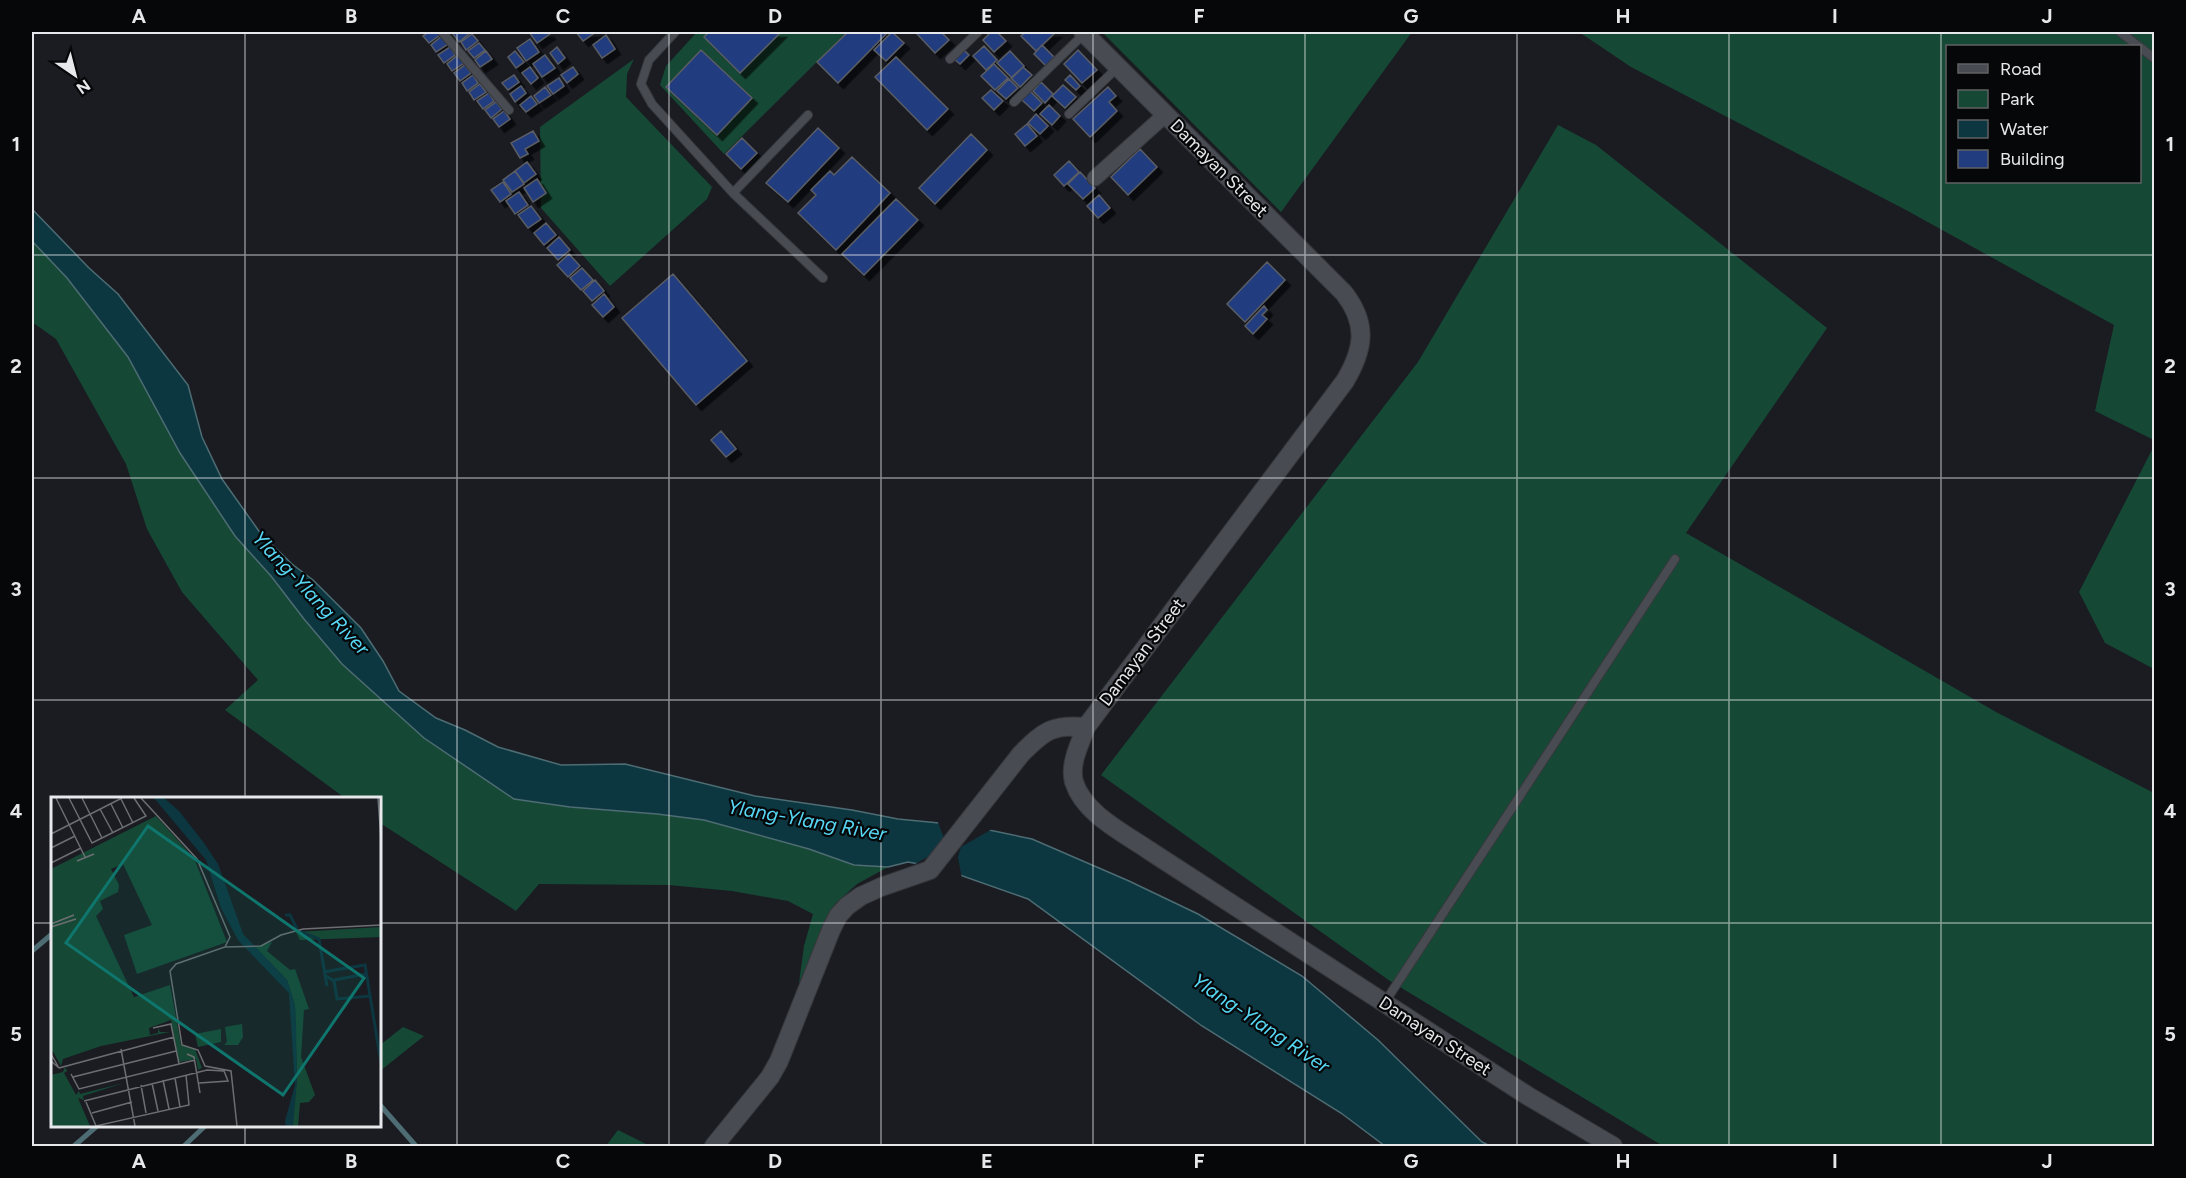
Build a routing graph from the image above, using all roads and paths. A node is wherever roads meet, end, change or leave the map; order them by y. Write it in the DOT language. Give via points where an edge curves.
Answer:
graph roads {
  1 [pos="442,32"];
  2 [pos="675,32"];
  3 [pos="978,32"];
  4 [pos="1084,32"];
  5 [pos="2120,32"];
  6 [pos="2131,35"];
  7 [pos="2154,58"];
  8 [pos="950,59"];
  9 [pos="1118,67"];
  10 [pos="1014,102"];
  11 [pos="509,110"];
  12 [pos="1069,114"];
  13 [pos="808,115"];
  14 [pos="1165,115"];
  15 [pos="1095,178"];
  16 [pos="733,192"];
  17 [pos="824,278"];
  18 [pos="1675,560"];
  19 [pos="1086,728"];
  20 [pos="1384,1004"];
  21 [pos="714,1146"];
  22 [pos="1613,1146"];
  1 -- 11 [label="lane"];
  2 -- 16 [label="lane" via="649,60 641,84 652,104"];
  3 -- 8 [label="lane"];
  4 -- 9 [label="street, Damayan Street"];
  4 -- 10 [label="lane"];
  5 -- 6 [label="lane"];
  6 -- 7 [label="lane"];
  9 -- 12 [label="lane"];
  9 -- 14 [label="street, Damayan Street"];
  13 -- 16 [label="lane"];
  14 -- 15 [label="street"];
  14 -- 19 [label="street, Damayan Street" via="1344,293 1358,317 1360,351 1345,381"];
  16 -- 17 [label="lane"];
  18 -- 20 [label="lane"];
  19 -- 20 [label="street, Damayan Street" via="1075,757 1074,781 1101,818"];
  19 -- 21 [label="street" via="1064,725 1036,739 930,870 881,886 861,896 838,916 779,1061"];
  20 -- 22 [label="street, Damayan Street"];
}
